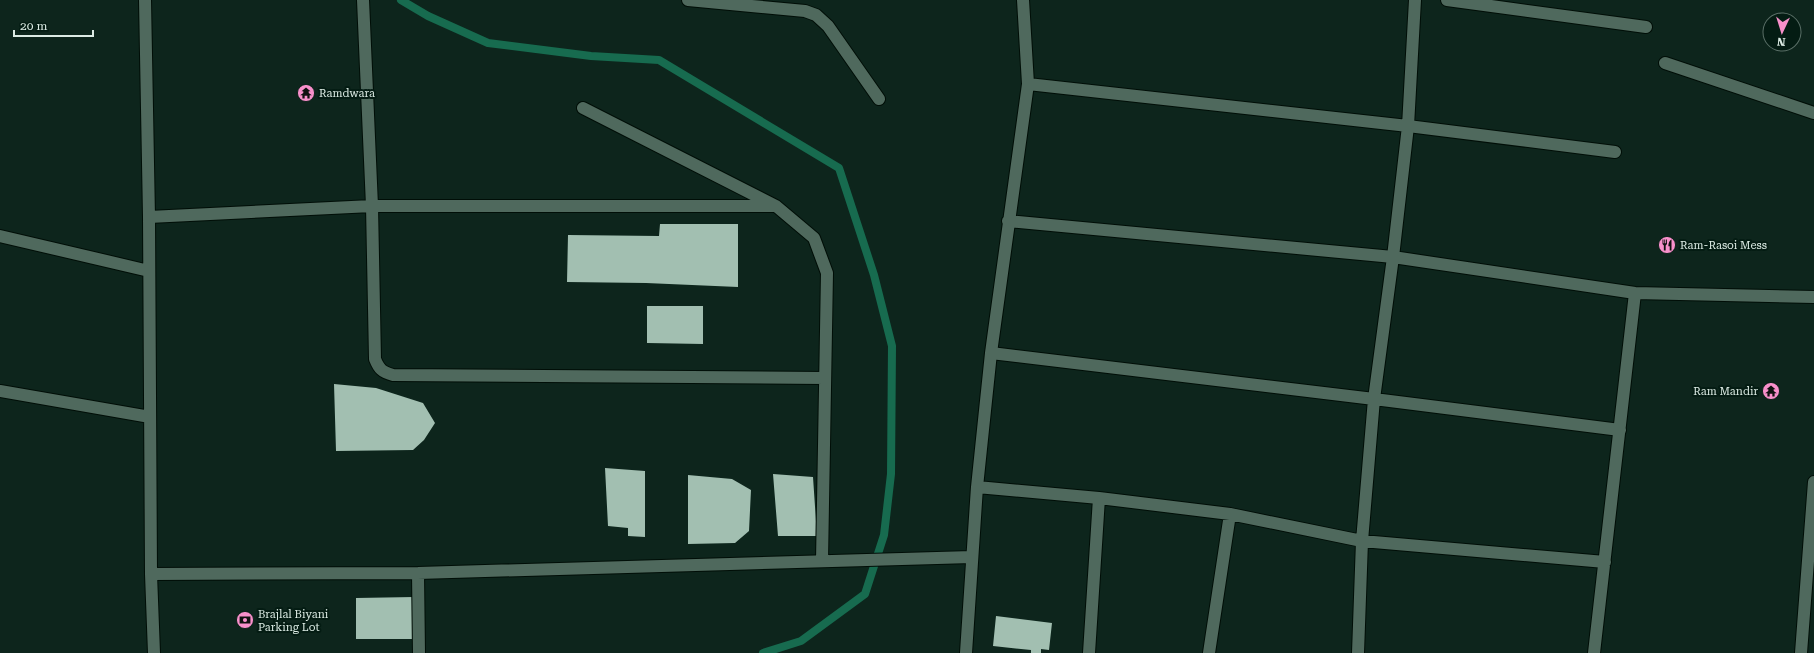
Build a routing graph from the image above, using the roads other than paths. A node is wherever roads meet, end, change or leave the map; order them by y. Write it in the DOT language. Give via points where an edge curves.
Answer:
graph roads {
  1 [pos="145,0"];
  2 [pos="363,0"];
  3 [pos="688,0"];
  4 [pos="1023,0"];
  5 [pos="1415,0"];
  6 [pos="1447,0"];
  7 [pos="806,5"];
  8 [pos="1646,27"];
  9 [pos="1665,63"];
  10 [pos="1028,84"];
  11 [pos="879,99"];
  12 [pos="583,108"];
  13 [pos="1814,113"];
  14 [pos="1408,126"];
  15 [pos="1615,152"];
  16 [pos="372,206"];
  17 [pos="776,206"];
  18 [pos="149,217"];
  19 [pos="1008,221"];
  20 [pos="0,236"];
  21 [pos="1393,258"];
  22 [pos="149,271"];
  23 [pos="1635,293"];
  24 [pos="1814,297"];
  25 [pos="991,353"];
  26 [pos="825,378"];
  27 [pos="0,391"];
  28 [pos="1374,398"];
  29 [pos="150,417"];
  30 [pos="1620,430"];
  31 [pos="1814,482"];
  32 [pos="977,487"];
  33 [pos="1099,498"];
  34 [pos="1230,514"];
  35 [pos="1362,541"];
  36 [pos="972,557"];
  37 [pos="822,561"];
  38 [pos="1605,562"];
  39 [pos="418,573"];
  40 [pos="151,574"];
  41 [pos="1810,596"];
  42 [pos="154,653"];
  43 [pos="419,653"];
  44 [pos="966,653"];
  45 [pos="1090,653"];
  46 [pos="1209,653"];
  47 [pos="1358,653"];
  48 [pos="1594,653"];
  49 [pos="1801,653"];
  1 -- 18 [label="street"];
  2 -- 16 [label="street"];
  3 -- 7 [label="street"];
  4 -- 10 [label="street"];
  5 -- 14 [label="street"];
  6 -- 8 [label="street"];
  7 -- 11 [label="street" via="828,26"];
  9 -- 13 [label="street"];
  10 -- 14 [label="street"];
  10 -- 19 [label="street"];
  12 -- 17 [label="street"];
  14 -- 15 [label="street"];
  14 -- 21 [label="street"];
  16 -- 17 [label="street"];
  16 -- 18 [label="street"];
  16 -- 26 [label="street" via="375,359 379,369 384,372 393,375"];
  17 -- 26 [label="street" via="814,238 827,273"];
  18 -- 22 [label="street"];
  19 -- 21 [label="street"];
  19 -- 25 [label="street"];
  20 -- 22 [label="street"];
  21 -- 23 [label="street"];
  21 -- 28 [label="street"];
  22 -- 29 [label="street"];
  23 -- 24 [label="street"];
  23 -- 30 [label="street"];
  25 -- 28 [label="street"];
  25 -- 32 [label="street"];
  26 -- 37 [label="street"];
  27 -- 29 [label="street"];
  28 -- 30 [label="street"];
  28 -- 35 [label="street"];
  29 -- 40 [label="street"];
  30 -- 38 [label="street"];
  31 -- 41 [label="street"];
  32 -- 33 [label="street"];
  32 -- 36 [label="street"];
  33 -- 34 [label="street"];
  33 -- 45 [label="street"];
  34 -- 35 [label="street"];
  34 -- 46 [label="street"];
  35 -- 38 [label="street"];
  35 -- 47 [label="street"];
  36 -- 37 [label="street"];
  36 -- 44 [label="street"];
  37 -- 39 [label="street"];
  38 -- 48 [label="street"];
  39 -- 40 [label="street"];
  39 -- 43 [label="street"];
  40 -- 42 [label="street"];
  41 -- 49 [label="street"];
}
